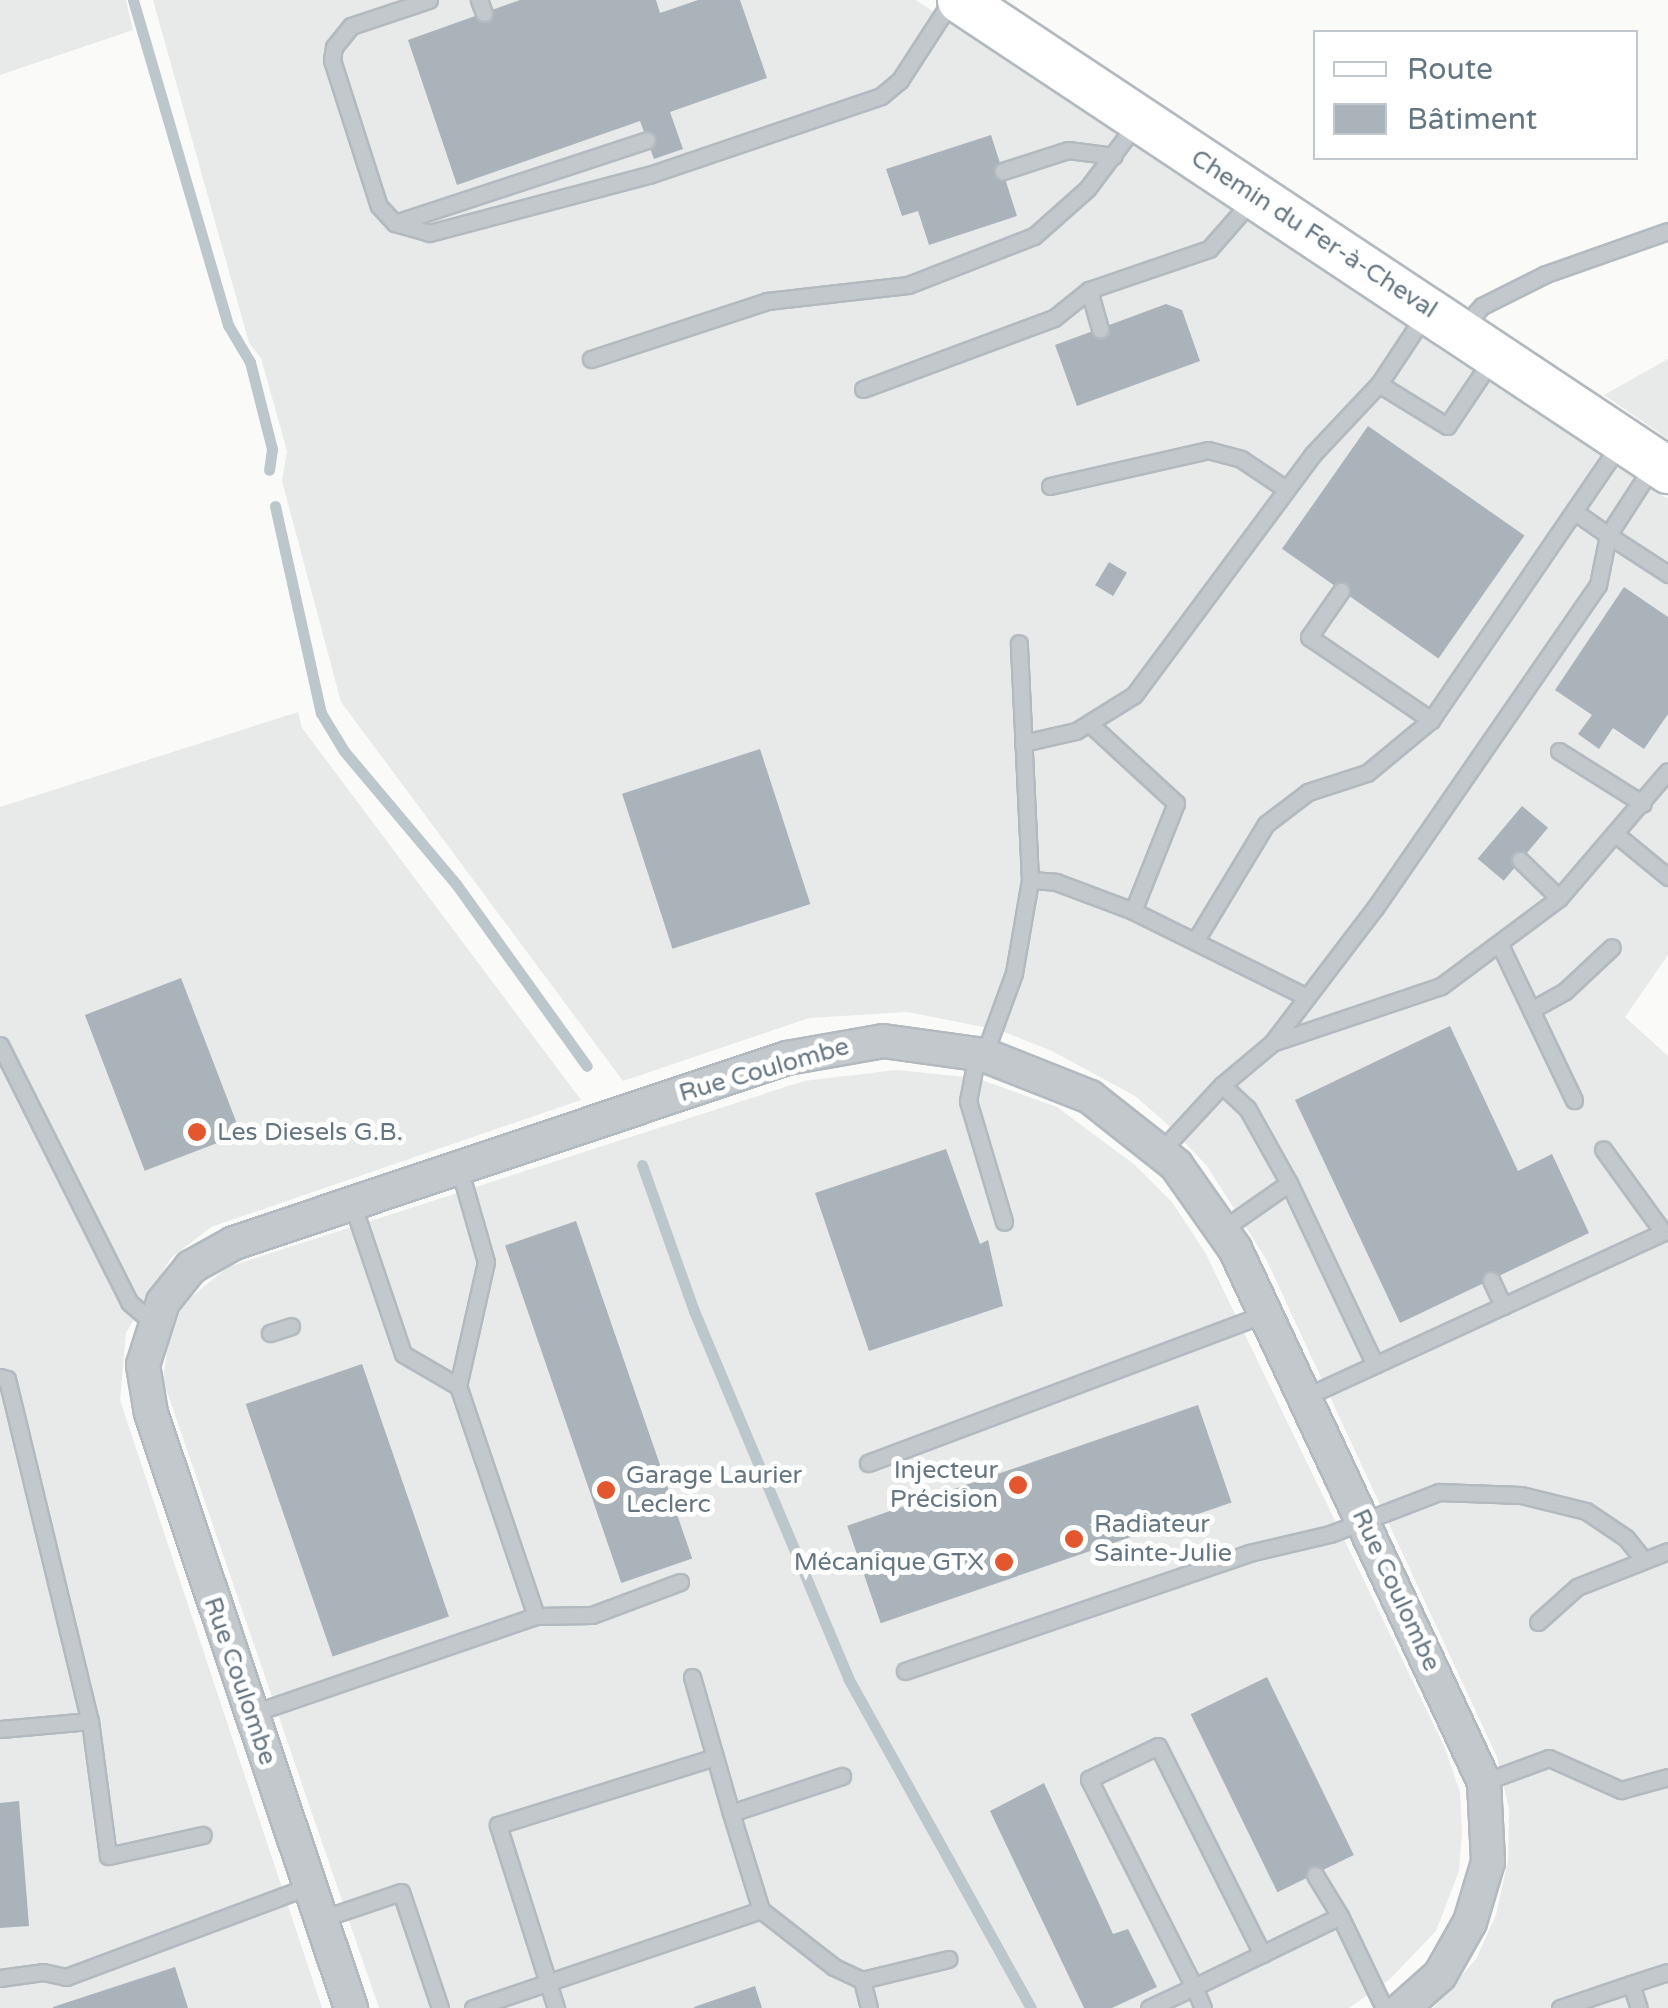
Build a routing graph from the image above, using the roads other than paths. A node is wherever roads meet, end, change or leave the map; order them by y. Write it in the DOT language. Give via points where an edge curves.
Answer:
graph roads {
  1 [pos="429,0"];
  2 [pos="952,0"];
  3 [pos="960,0"];
  4 [pos="1140,118"];
  5 [pos="647,140"];
  6 [pos="1114,156"];
  7 [pos="1003,172"];
  8 [pos="1256,196"];
  9 [pos="395,223"];
  10 [pos="1668,231"];
  11 [pos="1089,290"];
  12 [pos="1100,329"];
  13 [pos="1461,331"];
  14 [pos="591,359"];
  15 [pos="1379,384"];
  16 [pos="864,388"];
  17 [pos="1649,457"];
  18 [pos="1050,486"];
  19 [pos="1286,489"];
  20 [pos="1575,512"];
  21 [pos="1608,535"];
  22 [pos="1668,574"];
  23 [pos="1341,590"];
  24 [pos="1019,643"];
  25 [pos="1430,720"];
  26 [pos="1090,724"];
  27 [pos="1023,743"];
  28 [pos="1558,751"];
  29 [pos="1668,771"];
  30 [pos="1642,804"];
  31 [pos="1618,836"];
  32 [pos="1520,860"];
  33 [pos="1668,876"];
  34 [pos="1030,880"];
  35 [pos="1559,898"];
  36 [pos="1133,910"];
  37 [pos="1197,938"];
  38 [pos="1500,945"];
  39 [pos="1612,947"];
  40 [pos="1307,997"];
  41 [pos="1531,1010"];
  42 [pos="1272,1043"];
  43 [pos="0,1046"];
  44 [pos="981,1054"];
  45 [pos="1222,1084"];
  46 [pos="1574,1100"];
  47 [pos="1603,1149"];
  48 [pos="1162,1151"];
  49 [pos="459,1168"];
  50 [pos="1289,1183"];
  51 [pos="352,1203"];
  52 [pos="1004,1222"];
  53 [pos="1223,1230"];
  54 [pos="1491,1280"];
  55 [pos="1503,1306"];
  56 [pos="1265,1314"];
  57 [pos="153,1322"];
  58 [pos="291,1326"];
  59 [pos="270,1333"];
  60 [pos="1375,1364"];
  61 [pos="0,1377"];
  62 [pos="458,1386"];
  63 [pos="1304,1397"];
  64 [pos="868,1463"];
  65 [pos="1364,1522"];
  66 [pos="1668,1551"];
  67 [pos="1643,1559"];
  68 [pos="680,1582"];
  69 [pos="536,1616"];
  70 [pos="1538,1622"];
  71 [pos="905,1671"];
  72 [pos="692,1677"];
  73 [pos="252,1714"];
  74 [pos="90,1721"];
  75 [pos="0,1729"];
  76 [pos="715,1757"];
  77 [pos="842,1776"];
  78 [pos="1668,1777"];
  79 [pos="1484,1782"];
  80 [pos="732,1813"];
  81 [pos="203,1835"];
  82 [pos="1314,1874"];
  83 [pos="310,1886"];
  84 [pos="761,1910"];
  85 [pos="1340,1916"];
  86 [pos="321,1920"];
  87 [pos="1262,1954"];
  88 [pos="948,1960"];
  89 [pos="1668,1972"];
  90 [pos="0,1978"];
  91 [pos="862,1980"];
  92 [pos="548,1983"];
  93 [pos="1632,1984"];
  94 [pos="1194,1987"];
  95 [pos="1400,2007"];
  96 [pos="351,2008"];
  97 [pos="440,2008"];
  98 [pos="474,2008"];
  99 [pos="556,2008"];
  100 [pos="869,2008"];
  101 [pos="1149,2008"];
  102 [pos="1204,2008"];
  103 [pos="1560,2008"];
  104 [pos="1639,2008"];
  1 -- 9 [label="lane" via="351,26 334,47 334,76 378,206"];
  2 -- 9 [label="lane" via="900,80 850,110 444,232"];
  3 -- 4 [label="street, Chemin du Fer-à-Cheval"];
  4 -- 6 [label="lane"];
  4 -- 8 [label="street, Chemin du Fer-à-Cheval"];
  5 -- 9 [label="lane"];
  6 -- 7 [label="lane" via="1068,150"];
  6 -- 14 [label="lane" via="1067,211 1034,236 933,278 766,301"];
  8 -- 11 [label="lane" via="1218,244"];
  8 -- 13 [label="street, Chemin du Fer-à-Cheval"];
  10 -- 13 [label="lane" via="1513,290 1482,306"];
  11 -- 12 [label="lane"];
  11 -- 16 [label="lane" via="1054,318"];
  13 -- 15 [label="lane"];
  13 -- 15 [label="lane" via="1447,426"];
  13 -- 17 [label="street, Chemin du Fer-à-Cheval"];
  15 -- 19 [label="lane"];
  17 -- 20 [label="lane"];
  17 -- 21 [label="lane"];
  18 -- 19 [label="lane" via="1208,450 1241,458"];
  19 -- 26 [label="lane" via="1134,696"];
  20 -- 21 [label="lane"];
  20 -- 25 [label="lane"];
  21 -- 22 [label="lane"];
  21 -- 40 [label="lane" via="1598,585"];
  23 -- 25 [label="lane" via="1309,637"];
  24 -- 27 [label="lane"];
  25 -- 37 [label="lane" via="1366,773 1286,806 1251,844"];
  26 -- 27 [label="lane" via="1054,740"];
  26 -- 36 [label="lane" via="1176,803"];
  27 -- 34 [label="lane"];
  28 -- 30 [label="lane"];
  29 -- 30 [label="lane"];
  30 -- 31 [label="lane"];
  31 -- 33 [label="lane"];
  31 -- 35 [label="lane"];
  32 -- 35 [label="lane"];
  34 -- 36 [label="lane" via="1056,882"];
  34 -- 44 [label="lane" via="1014,974"];
  35 -- 38 [label="lane"];
  36 -- 37 [label="lane"];
  37 -- 40 [label="lane"];
  38 -- 41 [label="lane"];
  38 -- 42 [label="lane" via="1425,993"];
  39 -- 41 [label="lane" via="1565,990"];
  40 -- 42 [label="lane"];
  41 -- 46 [label="lane"];
  42 -- 45 [label="lane"];
  43 -- 57 [label="lane" via="129,1302"];
  44 -- 48 [label="street, Rue Coulombe" via="1090,1097"];
  44 -- 49 [label="street, Rue Coulombe" via="883,1041 821,1048"];
  44 -- 52 [label="lane" via="968,1101"];
  45 -- 48 [label="lane"];
  45 -- 50 [label="lane" via="1268,1137"];
  47 -- 55 [label="lane" via="1663,1232"];
  48 -- 53 [label="street, Rue Coulombe"];
  49 -- 51 [label="street, Rue Coulombe"];
  49 -- 62 [label="lane" via="486,1262"];
  50 -- 53 [label="lane"];
  50 -- 60 [label="lane"];
  51 -- 57 [label="street, Rue Coulombe" via="211,1253 176,1284"];
  51 -- 62 [label="lane" via="403,1354"];
  53 -- 56 [label="street, Rue Coulombe"];
  54 -- 55 [label="lane"];
  55 -- 60 [label="lane"];
  56 -- 63 [label="street, Rue Coulombe"];
  56 -- 64 [label="lane"];
  57 -- 73 [label="street, Rue Coulombe" via="143,1365 150,1413"];
  58 -- 59 [label="lane"];
  60 -- 63 [label="lane"];
  61 -- 74 [label="lane" via="7,1379"];
  62 -- 69 [label="lane"];
  63 -- 65 [label="street, Rue Coulombe"];
  65 -- 67 [label="lane" via="1440,1492 1520,1494 1586,1512 1626,1538"];
  65 -- 71 [label="lane" via="1249,1553"];
  65 -- 79 [label="street, Rue Coulombe"];
  66 -- 67 [label="lane"];
  67 -- 70 [label="lane" via="1577,1587"];
  68 -- 69 [label="lane" via="592,1615"];
  69 -- 73 [label="lane"];
  72 -- 76 [label="lane"];
  73 -- 83 [label="street, Rue Coulombe"];
  74 -- 75 [label="lane"];
  74 -- 81 [label="lane" via="108,1856"];
  76 -- 80 [label="lane"];
  76 -- 92 [label="lane" via="498,1825"];
  77 -- 80 [label="lane"];
  78 -- 79 [label="lane" via="1621,1790 1549,1758"];
  79 -- 95 [label="street, Rue Coulombe" via="1488,1862 1470,1922 1440,1975"];
  80 -- 84 [label="lane"];
  82 -- 85 [label="lane"];
  83 -- 86 [label="street, Rue Coulombe"];
  83 -- 90 [label="lane" via="66,1977 43,1972"];
  84 -- 91 [label="lane" via="834,1967"];
  84 -- 92 [label="lane"];
  85 -- 87 [label="lane"];
  85 -- 95 [label="lane"];
  86 -- 96 [label="street, Rue Coulombe"];
  86 -- 97 [label="lane" via="401,1892"];
  87 -- 94 [label="lane"];
  87 -- 94 [label="lane" via="1158,1746 1089,1779"];
  88 -- 91 [label="lane"];
  89 -- 93 [label="lane"];
  91 -- 100 [label="lane"];
  92 -- 98 [label="lane"];
  92 -- 99 [label="lane"];
  93 -- 103 [label="lane"];
  93 -- 104 [label="lane"];
  94 -- 101 [label="lane"];
  94 -- 102 [label="lane"];
}
